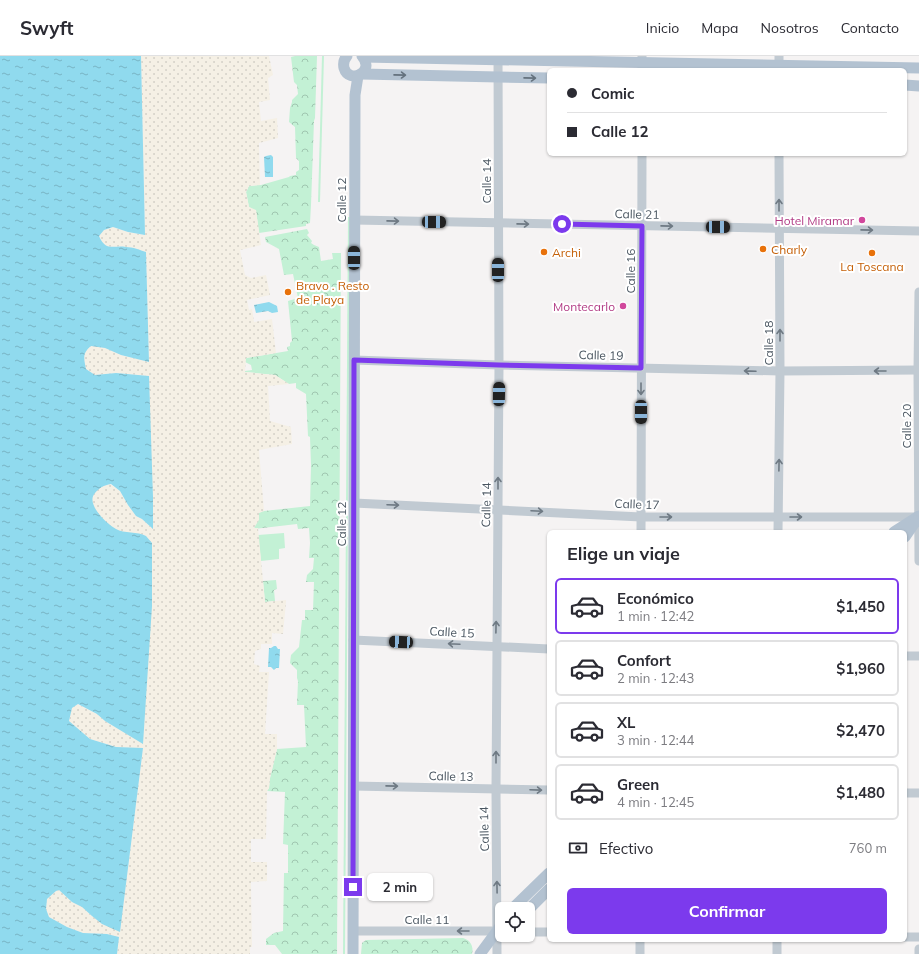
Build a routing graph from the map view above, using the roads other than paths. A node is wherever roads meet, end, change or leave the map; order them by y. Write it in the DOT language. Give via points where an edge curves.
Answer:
graph roads {
  1 [pos="336,56"];
  2 [pos="348,56"];
  3 [pos="362,56"];
  4 [pos="498,58"];
  5 [pos="642,63"];
  6 [pos="779,64"];
  7 [pos="919,68"];
  8 [pos="345,71"];
  9 [pos="359,75"];
  10 [pos="498,77"];
  11 [pos="547,78"];
  12 [pos="907,85"];
  13 [pos="919,86"];
  14 [pos="355,95"];
  15 [pos="642,156"];
  16 [pos="779,156"];
  17 [pos="354,220"];
  18 [pos="498,223"];
  19 [pos="642,226"];
  20 [pos="780,228"];
  21 [pos="919,231"];
  22 [pos="919,292"];
  23 [pos="354,360"];
  24 [pos="499,365"];
  25 [pos="641,368"];
  26 [pos="919,370"];
  27 [pos="780,371"];
  28 [pos="354,503"];
  29 [pos="498,509"];
  30 [pos="641,517"];
  31 [pos="778,517"];
  32 [pos="919,517"];
  33 [pos="641,530"];
  34 [pos="778,530"];
  35 [pos="897,530"];
  36 [pos="907,534"];
  37 [pos="919,560"];
  38 [pos="353,640"];
  39 [pos="496,646"];
  40 [pos="547,649"];
  41 [pos="907,656"];
  42 [pos="919,656"];
  43 [pos="353,786"];
  44 [pos="496,789"];
  45 [pos="547,790"];
  46 [pos="907,793"];
  47 [pos="919,793"];
  48 [pos="547,874"];
  49 [pos="547,891"];
  50 [pos="500,902"];
  51 [pos="519,902"];
  52 [pos="535,903"];
  53 [pos="495,929"];
  54 [pos="353,931"];
  55 [pos="535,932"];
  56 [pos="547,932"];
  57 [pos="495,936"];
  58 [pos="907,937"];
  59 [pos="919,937"];
  60 [pos="499,942"];
  61 [pos="640,942"];
  62 [pos="776,942"];
  63 [pos="919,950"];
  64 [pos="353,954"];
  65 [pos="480,954"];
  66 [pos="497,954"];
  67 [pos="640,954"];
  68 [pos="777,954"];
  69 [pos="919,954"];
  1 -- 8 [label="main road, Calle 12"];
  2 -- 8 [label="main road" via="344,62"];
  3 -- 4 [label="main road"];
  3 -- 9 [label="main road, Calle 12" via="366,66 364,72"];
  4 -- 5 [label="main road"];
  4 -- 10 [label="street, Calle 14"];
  5 -- 6 [label="main road"];
  6 -- 7 [label="main road"];
  8 -- 9 [label="main road" via="352,76"];
  8 -- 14 [label="main road, Calle 12"];
  9 -- 10 [label="main road, one-way"];
  9 -- 14 [label="main road, Calle 12"];
  10 -- 11 [label="main road, one-way"];
  10 -- 18 [label="street, Calle 14"];
  12 -- 13 [label="main road"];
  14 -- 17 [label="main road, Calle 12"];
  15 -- 19 [label="street, Calle 16"];
  20 -- 16 [label="street, Calle 18, one-way"];
  17 -- 18 [label="street, Calle 21, one-way"];
  17 -- 23 [label="main road, Calle 12"];
  18 -- 19 [label="street, Calle 21, one-way"];
  18 -- 24 [label="street, Calle 14"];
  19 -- 20 [label="street, Calle 21, one-way"];
  19 -- 25 [label="street, Calle 16"];
  20 -- 21 [label="street, Calle 21, one-way"];
  27 -- 20 [label="street, Calle 18, one-way"];
  22 -- 26 [label="street, Calle 20"];
  23 -- 24 [label="street, Calle 19"];
  23 -- 28 [label="main road, Calle 12"];
  24 -- 25 [label="street, Calle 19"];
  29 -- 24 [label="street, Calle 14, one-way"];
  27 -- 25 [label="street, Calle 19, one-way"];
  25 -- 30 [label="street, Calle 16, one-way"];
  26 -- 27 [label="street, Calle 19, one-way"];
  26 -- 32 [label="street, Calle 20"];
  31 -- 27 [label="street, Calle 18, one-way"];
  28 -- 29 [label="street, Calle 17, one-way"];
  28 -- 38 [label="main road, Calle 12"];
  29 -- 30 [label="street, Calle 17, one-way"];
  39 -- 29 [label="street, Calle 14, one-way"];
  30 -- 31 [label="street, Calle 17, one-way"];
  30 -- 33 [label="street, Calle 16"];
  31 -- 32 [label="street, Calle 17, one-way"];
  31 -- 34 [label="street, Calle 18"];
  32 -- 35 [label="main road"];
  32 -- 36 [label="main road"];
  32 -- 37 [label="street, Calle 20"];
  39 -- 38 [label="street, Calle 15, one-way"];
  38 -- 43 [label="main road, Calle 12"];
  39 -- 40 [label="street, Calle 15"];
  44 -- 39 [label="street, Calle 14, one-way"];
  41 -- 42 [label="street"];
  43 -- 44 [label="street, Calle 13, one-way"];
  43 -- 54 [label="main road, Calle 12"];
  44 -- 45 [label="street, Calle 13, one-way"];
  50 -- 44 [label="street, Calle 14, one-way"];
  46 -- 47 [label="street"];
  48 -- 51 [label="main road"];
  49 -- 52 [label="main road"];
  53 -- 54 [label="street, Calle 11, one-way"];
  54 -- 64 [label="main road, Calle 12"];
  55 -- 56 [label="street"];
  57 -- 65 [label="main road"];
  58 -- 59 [label="street"];
  60 -- 66 [label="street, Calle 14"];
  61 -- 67 [label="street"];
  62 -- 68 [label="street"];
  63 -- 69 [label="street"];
}
